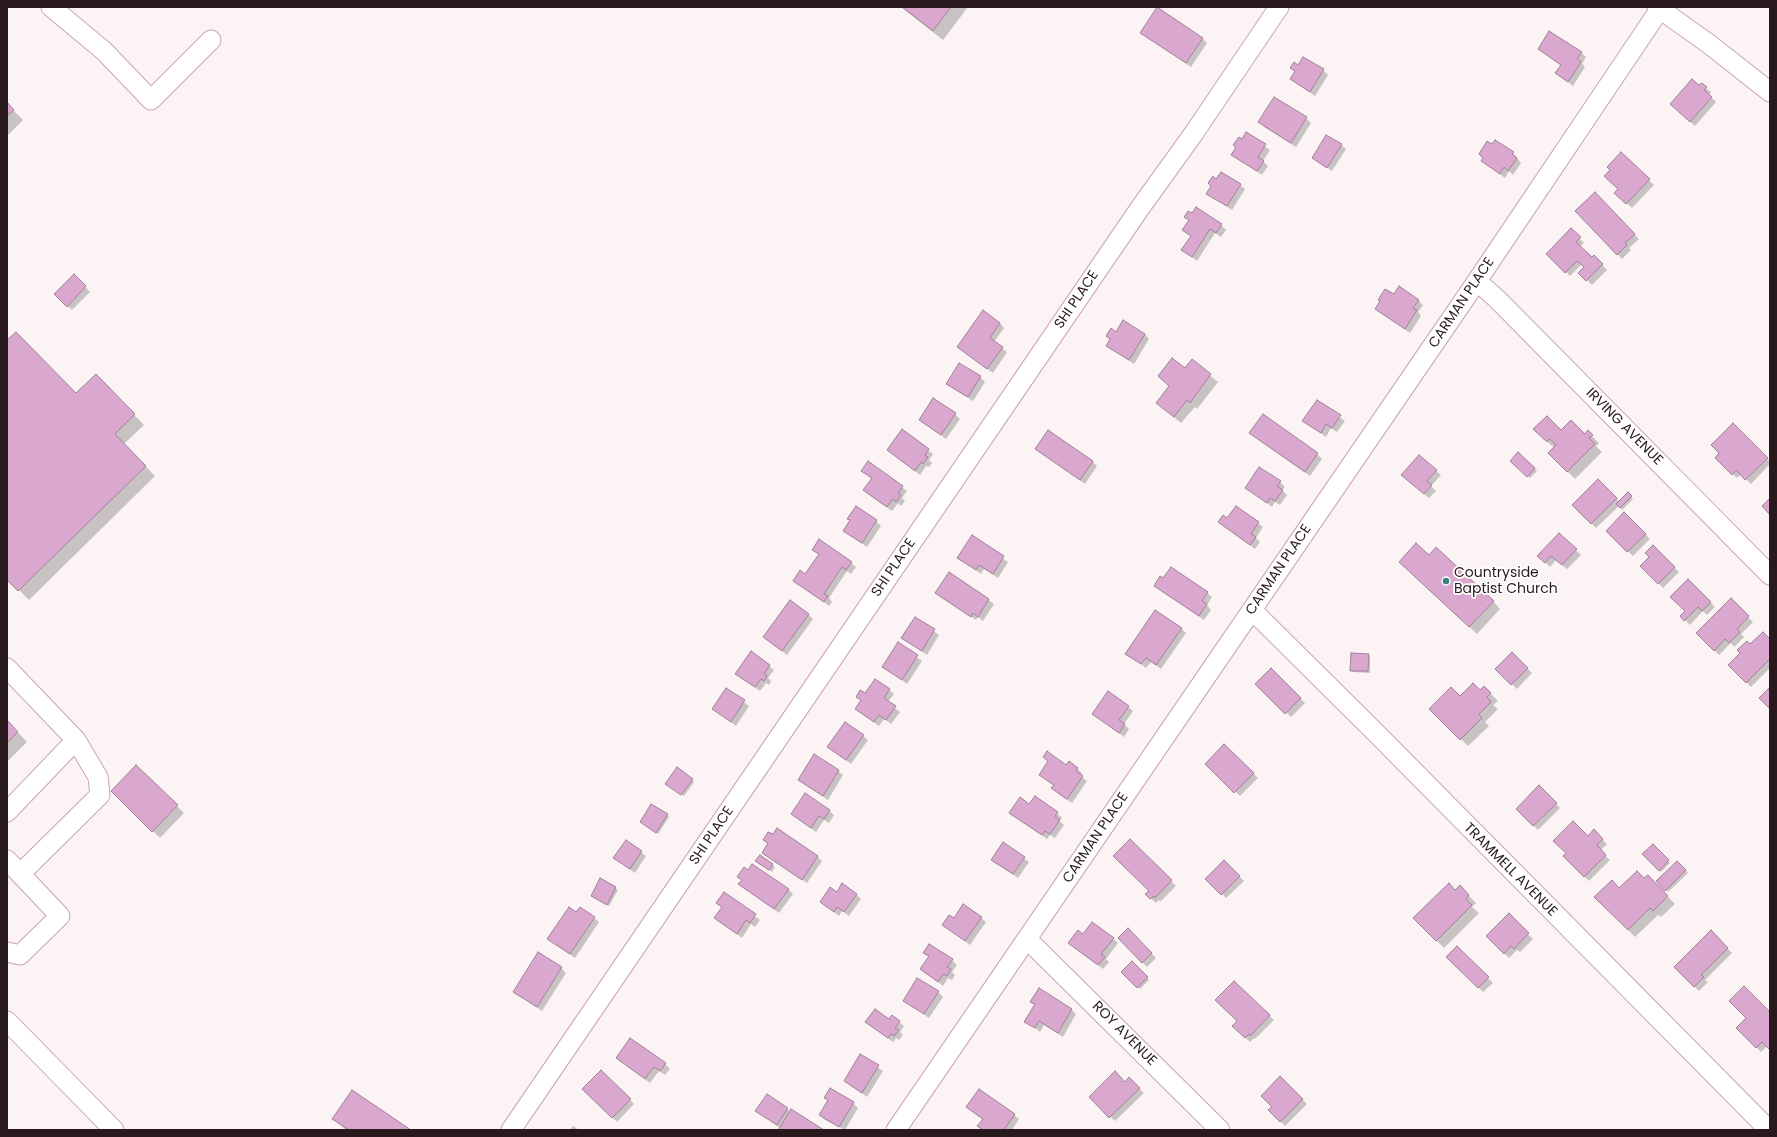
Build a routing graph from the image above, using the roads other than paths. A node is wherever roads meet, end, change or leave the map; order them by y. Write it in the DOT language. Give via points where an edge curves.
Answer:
graph roads {
  1 [pos="51,7"];
  2 [pos="1279,7"];
  3 [pos="1659,8"];
  4 [pos="212,40"];
  5 [pos="1770,92"];
  6 [pos="1477,281"];
  7 [pos="1770,575"];
  8 [pos="1252,610"];
  9 [pos="7,668"];
  10 [pos="76,740"];
  11 [pos="7,812"];
  12 [pos="7,860"];
  13 [pos="20,874"];
  14 [pos="1027,939"];
  15 [pos="7,952"];
  16 [pos="7,1021"];
  17 [pos="114,1130"];
  18 [pos="511,1130"];
  19 [pos="896,1130"];
  20 [pos="1220,1130"];
  21 [pos="1769,1130"];
  1 -- 4 [label="street" via="104,51 151,100"];
  2 -- 18 [label="street, SHI PLACE"];
  3 -- 5 [label="street"];
  3 -- 6 [label="street, CARMAN PLACE"];
  6 -- 7 [label="street, IRVING AVENUE"];
  6 -- 8 [label="street, CARMAN PLACE"];
  8 -- 14 [label="street, CARMAN PLACE"];
  8 -- 21 [label="street, TRAMMELL AVENUE"];
  9 -- 10 [label="street"];
  10 -- 11 [label="street"];
  10 -- 13 [label="street" via="98,777 100,795"];
  12 -- 13 [label="street"];
  13 -- 15 [label="street" via="60,916 20,956"];
  14 -- 19 [label="street, CARMAN PLACE"];
  14 -- 20 [label="street, ROY AVENUE"];
  16 -- 17 [label="street"];
}
